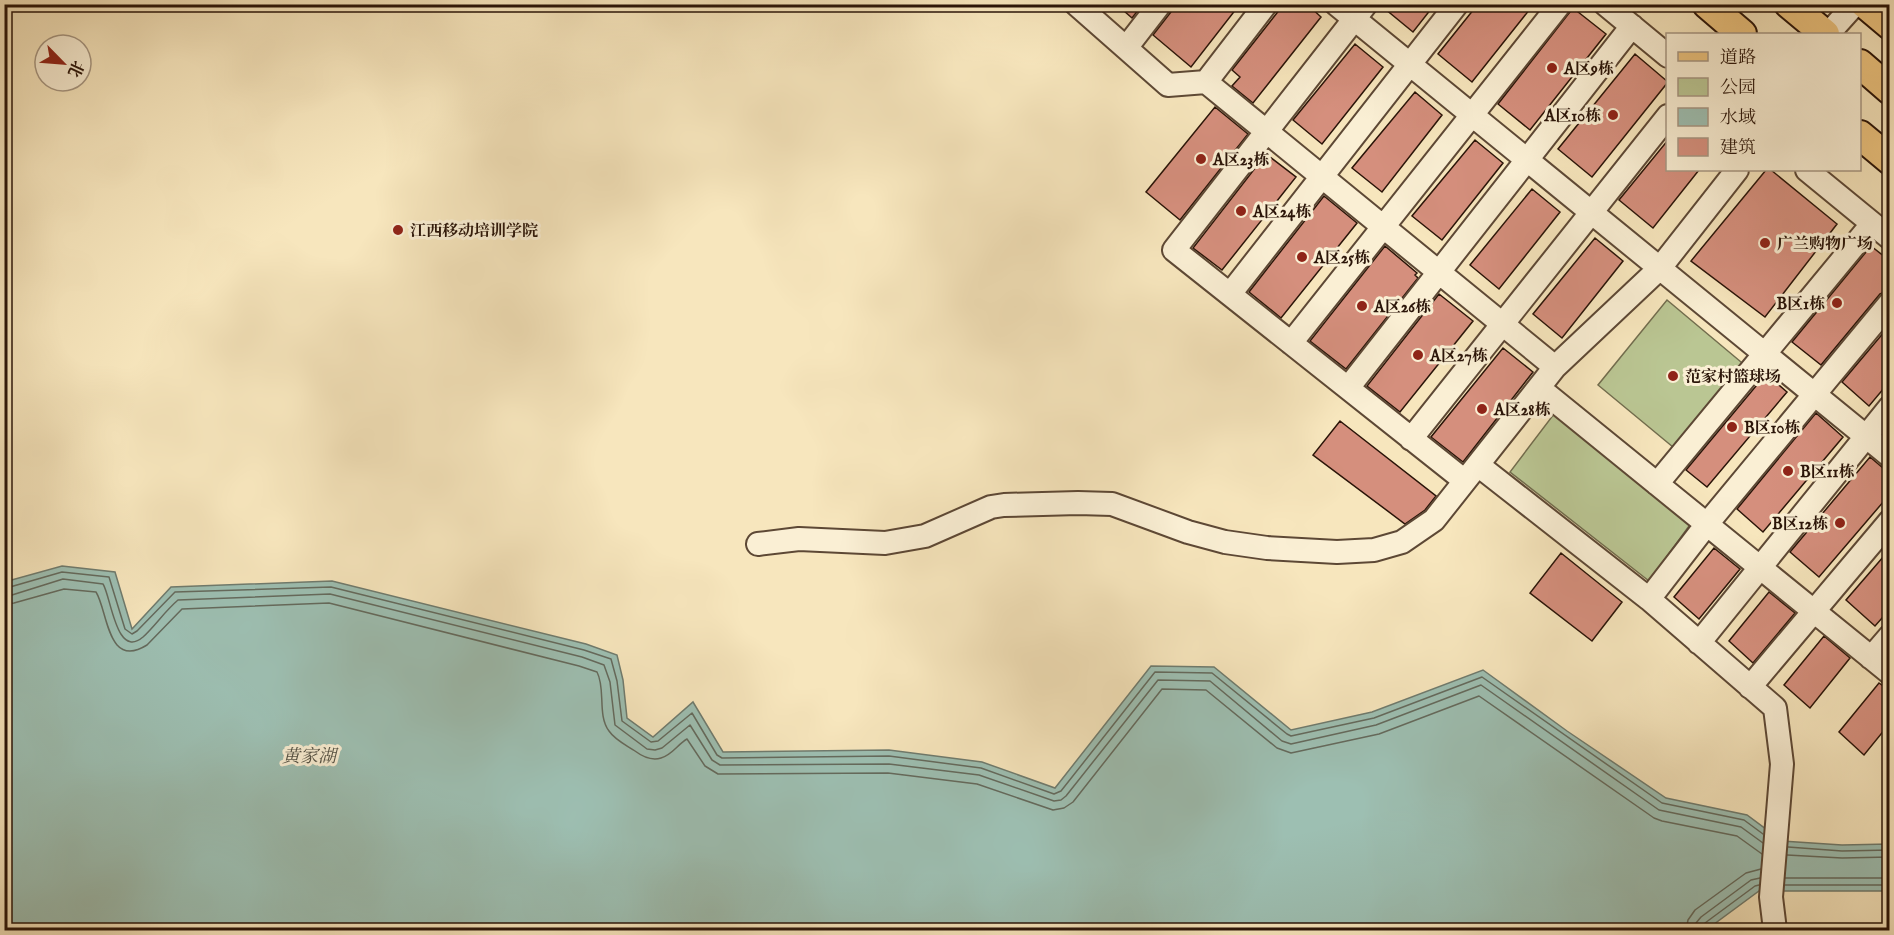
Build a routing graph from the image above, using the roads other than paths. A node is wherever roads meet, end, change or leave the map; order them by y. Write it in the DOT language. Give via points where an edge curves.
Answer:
graph roads {
  1 [pos="1160,4"];
  2 [pos="1266,4"];
  3 [pos="1336,4"];
  4 [pos="1457,4"];
  5 [pos="1560,4"];
  6 [pos="1605,4"];
  7 [pos="1707,4"];
  8 [pos="1789,4"];
  9 [pos="1855,4"];
  10 [pos="1865,4"];
  11 [pos="1077,5"];
  12 [pos="1360,12"];
  13 [pos="1890,25"];
  14 [pos="1632,26"];
  15 [pos="1741,33"];
  16 [pos="1825,33"];
  17 [pos="1827,33"];
  18 [pos="1126,48"];
  19 [pos="1666,54"];
  20 [pos="1410,65"];
  21 [pos="1861,65"];
  22 [pos="1206,82"];
  23 [pos="1890,90"];
  24 [pos="1472,115"];
  25 [pos="1666,118"];
  26 [pos="1267,132"];
  27 [pos="1861,136"];
  28 [pos="1527,160"];
  29 [pos="1890,160"];
  30 [pos="1736,171"];
  31 [pos="1807,171"];
  32 [pos="1322,177"];
  33 [pos="1591,212"];
  34 [pos="1872,224"];
  35 [pos="1383,226"];
  36 [pos="1890,238"];
  37 [pos="1660,268"];
  38 [pos="1439,272"];
  39 [pos="1230,294"];
  40 [pos="1890,303"];
  41 [pos="1502,324"];
  42 [pos="1291,343"];
  43 [pos="1764,354"];
  44 [pos="1555,367"];
  45 [pos="1348,388"];
  46 [pos="1539,388"];
  47 [pos="1814,394"];
  48 [pos="1890,407"];
  49 [pos="1866,437"];
  50 [pos="1411,439"];
  51 [pos="1890,456"];
  52 [pos="1471,473"];
  53 [pos="1657,484"];
  54 [pos="1890,521"];
  55 [pos="1707,524"];
  56 [pos="758,544"];
  57 [pos="1760,568"];
  58 [pos="1649,599"];
  59 [pos="1814,612"];
  60 [pos="1890,636"];
  61 [pos="1699,643"];
  62 [pos="1871,658"];
  63 [pos="1890,673"];
  64 [pos="1750,687"];
  65 [pos="1775,930"];
  1 -- 18 [label="street"];
  2 -- 22 [label="street"];
  3 -- 12 [label="street"];
  4 -- 20 [label="street"];
  5 -- 24 [label="street"];
  6 -- 14 [label="street"];
  7 -- 15 [label="main road"];
  8 -- 16 [label="main road"];
  9 -- 17 [label="street"];
  10 -- 13 [label="main road"];
  11 -- 18 [label="street"];
  12 -- 20 [label="street"];
  12 -- 26 [label="street"];
  14 -- 19 [label="street"];
  14 -- 28 [label="street"];
  18 -- 22 [label="street" via="1168,85"];
  20 -- 24 [label="street"];
  20 -- 32 [label="street"];
  21 -- 23 [label="main road"];
  22 -- 26 [label="street"];
  24 -- 28 [label="street"];
  24 -- 35 [label="street"];
  25 -- 33 [label="street"];
  26 -- 32 [label="street"];
  26 -- 39 [label="street" via="1174,250"];
  27 -- 29 [label="main road"];
  28 -- 33 [label="street"];
  28 -- 38 [label="street"];
  30 -- 37 [label="street"];
  31 -- 34 [label="street"];
  32 -- 35 [label="street"];
  32 -- 39 [label="street"];
  33 -- 37 [label="street"];
  33 -- 41 [label="street"];
  34 -- 36 [label="street"];
  34 -- 43 [label="street"];
  35 -- 38 [label="street"];
  35 -- 42 [label="street"];
  37 -- 43 [label="street"];
  37 -- 44 [label="street"];
  38 -- 41 [label="street"];
  38 -- 45 [label="street"];
  39 -- 42 [label="street"];
  40 -- 47 [label="street"];
  41 -- 44 [label="street"];
  41 -- 50 [label="street"];
  42 -- 45 [label="street"];
  43 -- 47 [label="street"];
  43 -- 53 [label="street"];
  44 -- 46 [label="street"];
  45 -- 50 [label="street"];
  46 -- 52 [label="street"];
  46 -- 53 [label="street"];
  47 -- 49 [label="street"];
  47 -- 55 [label="street"];
  48 -- 49 [label="street"];
  49 -- 51 [label="street"];
  49 -- 57 [label="street"];
  50 -- 52 [label="street"];
  52 -- 56 [label="street" via="1434,520 1402,542 1374,550 1337,552 1225,542 1112,504 1078,503 991,507 925,536 885,543 799,539"];
  52 -- 58 [label="street"];
  53 -- 55 [label="street"];
  54 -- 59 [label="street"];
  55 -- 57 [label="street"];
  55 -- 58 [label="street"];
  57 -- 59 [label="street"];
  57 -- 61 [label="street"];
  58 -- 61 [label="street"];
  59 -- 62 [label="street"];
  59 -- 64 [label="street"];
  60 -- 62 [label="street"];
  61 -- 64 [label="street"];
  62 -- 63 [label="street"];
  64 -- 65 [label="street" via="1774,708 1782,765 1771,897"];
}
